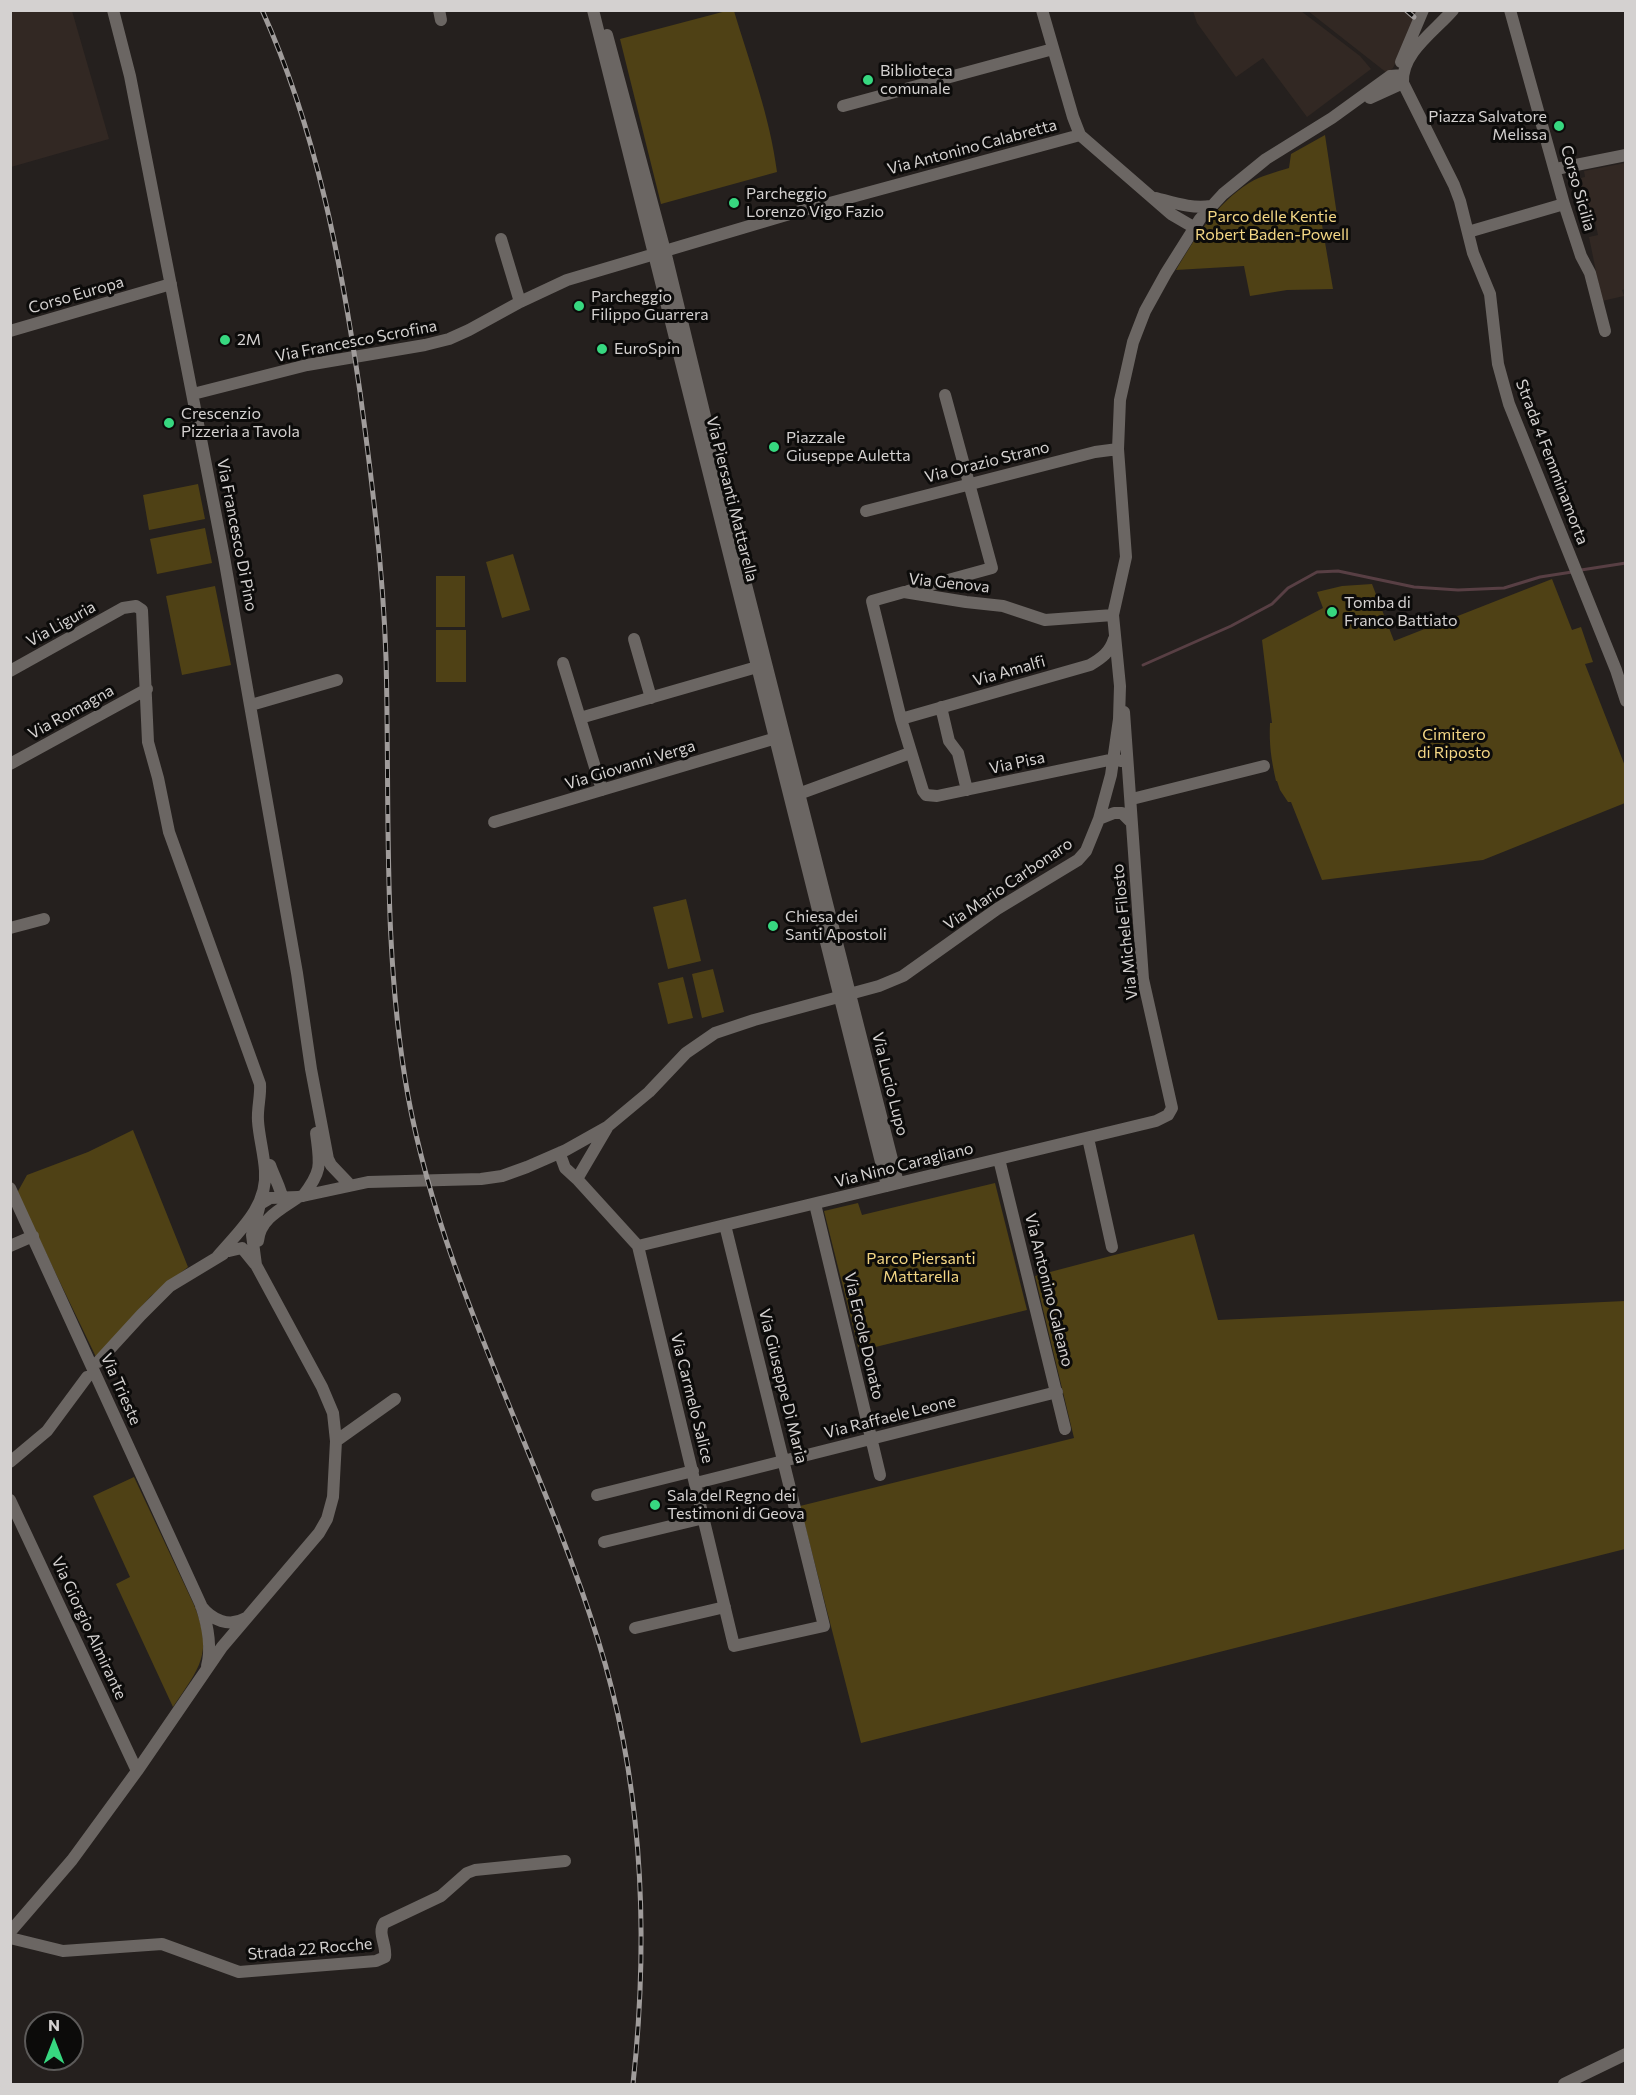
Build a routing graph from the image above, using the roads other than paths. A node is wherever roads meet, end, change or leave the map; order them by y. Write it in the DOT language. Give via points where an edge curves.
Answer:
graph roads {
  1 [pos="113,10"];
  2 [pos="592,10"];
  3 [pos="601,10"];
  4 [pos="1042,10"];
  5 [pos="1423,10"];
  6 [pos="1453,10"];
  7 [pos="1511,14"];
  8 [pos="1443,21"];
  9 [pos="1053,49"];
  10 [pos="1402,74"];
  11 [pos="843,106"];
  12 [pos="1332,118"];
  13 [pos="1080,135"];
  14 [pos="1626,155"];
  15 [pos="1556,169"];
  16 [pos="1155,198"];
  17 [pos="1564,204"];
  18 [pos="1211,206"];
  19 [pos="1195,228"];
  20 [pos="1468,232"];
  21 [pos="501,239"];
  22 [pos="659,253"];
  23 [pos="171,284"];
  24 [pos="520,302"];
  25 [pos="10,331"];
  26 [pos="1605,331"];
  27 [pos="194,394"];
  28 [pos="945,395"];
  29 [pos="1118,449"];
  30 [pos="969,484"];
  31 [pos="866,511"];
  32 [pos="904,592"];
  33 [pos="1113,615"];
  34 [pos="1114,638"];
  35 [pos="634,639"];
  36 [pos="563,663"];
  37 [pos="757,667"];
  38 [pos="10,671"];
  39 [pos="338,680"];
  40 [pos="773,686"];
  41 [pos="1120,686"];
  42 [pos="147,689"];
  43 [pos="651,698"];
  44 [pos="1626,701"];
  45 [pos="251,705"];
  46 [pos="941,707"];
  47 [pos="580,718"];
  48 [pos="901,719"];
  49 [pos="780,737"];
  50 [pos="910,753"];
  51 [pos="1114,759"];
  52 [pos="1129,762"];
  53 [pos="10,764"];
  54 [pos="1264,766"];
  55 [pos="602,790"];
  56 [pos="967,790"];
  57 [pos="795,795"];
  58 [pos="926,795"];
  59 [pos="1132,799"];
  60 [pos="1099,819"];
  61 [pos="494,822"];
  62 [pos="1131,822"];
  63 [pos="44,919"];
  64 [pos="10,928"];
  65 [pos="845,995"];
  66 [pos="1172,1107"];
  67 [pos="607,1127"];
  68 [pos="1088,1138"];
  69 [pos="262,1141"];
  70 [pos="564,1151"];
  71 [pos="999,1159"];
  72 [pos="325,1167"];
  73 [pos="527,1167"];
  74 [pos="576,1175"];
  75 [pos="350,1185"];
  76 [pos="893,1185"];
  77 [pos="10,1188"];
  78 [pos="329,1189"];
  79 [pos="300,1196"];
  80 [pos="281,1203"];
  81 [pos="815,1203"];
  82 [pos="260,1204"];
  83 [pos="725,1225"];
  84 [pos="256,1234"];
  85 [pos="33,1236"];
  86 [pos="10,1246"];
  87 [pos="638,1246"];
  88 [pos="1112,1247"];
  89 [pos="228,1251"];
  90 [pos="217,1257"];
  91 [pos="256,1265"];
  92 [pos="264,1279"];
  93 [pos="98,1362"];
  94 [pos="87,1377"];
  95 [pos="1057,1392"];
  96 [pos="395,1399"];
  97 [pos="1065,1429"];
  98 [pos="871,1439"];
  99 [pos="336,1441"];
  100 [pos="784,1461"];
  101 [pos="10,1462"];
  102 [pos="880,1476"];
  103 [pos="694,1477"];
  104 [pos="597,1495"];
  105 [pos="10,1500"];
  106 [pos="704,1518"];
  107 [pos="604,1542"];
  108 [pos="725,1607"];
  109 [pos="246,1618"];
  110 [pos="211,1621"];
  111 [pos="635,1628"];
  112 [pos="225,1642"];
  113 [pos="734,1646"];
  114 [pos="205,1672"];
  115 [pos="137,1771"];
  116 [pos="565,1861"];
  117 [pos="10,1932"];
  118 [pos="10,1938"];
  119 [pos="1626,2054"];
  120 [pos="1564,2085"];
  1 -- 23 [label="street, Via Francesco Di Pino"];
  2 -- 22 [label="street, Via Piersanti Mattarella"];
  3 -- 22 [label="street, Via Piersanti Mattarella"];
  4 -- 9 [label="street"];
  5 -- 8 [label="street"];
  5 -- 10 [label="street"];
  6 -- 8 [label="street"];
  7 -- 15 [label="street, Corso Sicilia"];
  8 -- 10 [label="street" via="1410,57"];
  9 -- 11 [label="street"];
  9 -- 13 [label="street"];
  10 -- 12 [label="street"];
  10 -- 12 [label="street" via="1390,76"];
  10 -- 20 [label="street, Strada 4 Femminamorta" via="1454,185"];
  12 -- 18 [label="street, Via Mario Carbonaro" via="1266,159"];
  13 -- 16 [label="street"];
  13 -- 22 [label="street, Via Antonino Calabretta"];
  14 -- 15 [label="street"];
  15 -- 17 [label="street, Corso Sicilia"];
  16 -- 18 [label="street" via="1184,206"];
  16 -- 19 [label="street" via="1171,214"];
  17 -- 20 [label="street"];
  17 -- 26 [label="street, Corso Sicilia" via="1590,273"];
  18 -- 19 [label="street, Via Mario Carbonaro"];
  19 -- 29 [label="street, Via Mario Carbonaro" via="1145,311 1133,342 1120,400"];
  20 -- 44 [label="street, Strada 4 Femminamorta" via="1490,294 1498,364 1509,404"];
  21 -- 24 [label="street"];
  22 -- 24 [label="street, Via Francesco Scrofina" via="567,280"];
  22 -- 37 [label="street, Via Piersanti Mattarella"];
  22 -- 40 [label="street, Via Piersanti Mattarella"];
  23 -- 25 [label="street, Corso Europa"];
  23 -- 27 [label="street, Via Francesco Di Pino"];
  24 -- 27 [label="street, Via Francesco Scrofina" via="449,339 307,365"];
  27 -- 45 [label="street, Via Francesco Di Pino"];
  28 -- 30 [label="street"];
  29 -- 30 [label="street, Via Orazio Strano"];
  29 -- 33 [label="street, Via Mario Carbonaro" via="1126,557"];
  30 -- 31 [label="street, Via Orazio Strano"];
  30 -- 32 [label="street" via="992,568"];
  32 -- 33 [label="street, Via Genova" via="1003,606 1045,620"];
  32 -- 48 [label="street, Via Genova" via="872,601"];
  33 -- 34 [label="street, Via Mario Carbonaro"];
  34 -- 41 [label="street, Via Mario Carbonaro"];
  34 -- 46 [label="street, Via Amalfi" via="1106,655 1090,665"];
  35 -- 43 [label="street"];
  36 -- 47 [label="street"];
  37 -- 40 [label="street" via="765,671"];
  37 -- 43 [label="street"];
  37 -- 49 [label="street, Via Piersanti Mattarella"];
  38 -- 42 [label="street, Via Liguria" via="129,606 136,606 142,610"];
  39 -- 45 [label="street"];
  40 -- 49 [label="street, Via Piersanti Mattarella"];
  41 -- 51 [label="street, Via Mario Carbonaro"];
  41 -- 52 [label="street, Via Michele Filosto"];
  42 -- 53 [label="street, Via Romagna"];
  42 -- 69 [label="street" via="148,742 169,832 260,1084 258,1119"];
  43 -- 47 [label="street"];
  45 -- 72 [label="street, Via Francesco Di Pino" via="297,973"];
  46 -- 48 [label="street, Via Amalfi"];
  46 -- 56 [label="street"];
  47 -- 55 [label="street"];
  48 -- 50 [label="street, Via Genova"];
  49 -- 55 [label="street, Via Giovanni Verga"];
  49 -- 57 [label="street, Via Piersanti Mattarella"];
  50 -- 57 [label="street"];
  50 -- 58 [label="street, Via Genova"];
  51 -- 52 [label="street"];
  51 -- 56 [label="street, Via Pisa"];
  51 -- 60 [label="street, Via Mario Carbonaro"];
  52 -- 59 [label="street, Via Michele Filosto"];
  54 -- 59 [label="street"];
  55 -- 61 [label="street, Via Giovanni Verga"];
  56 -- 58 [label="street, Via Pisa"];
  57 -- 65 [label="street, Via Piersanti Mattarella"];
  59 -- 62 [label="street, Via Michele Filosto"];
  60 -- 62 [label="street" via="1122,813"];
  60 -- 65 [label="street, Via Mario Carbonaro" via="1086,851 1067,868 997,909 903,976"];
  62 -- 66 [label="street, Via Michele Filosto" via="1143,979"];
  63 -- 64 [label="street"];
  65 -- 67 [label="street, Via Mario Carbonaro" via="715,1033 686,1053 649,1092"];
  65 -- 76 [label="street, Via Lucio Lupo"];
  66 -- 68 [label="street, Via Nino Caragliano" via="1163,1119"];
  67 -- 70 [label="street, Via Mario Carbonaro"];
  67 -- 74 [label="street"];
  68 -- 71 [label="street, Via Nino Caragliano"];
  68 -- 88 [label="street"];
  69 -- 80 [label="street"];
  69 -- 82 [label="street" via="266,1185"];
  70 -- 73 [label="street, Via Mario Carbonaro"];
  70 -- 74 [label="street" via="562,1162"];
  70 -- 74 [label="street" via="573,1150 580,1156"];
  71 -- 76 [label="street, Via Nino Caragliano"];
  71 -- 95 [label="street, Via Antonino Galeano"];
  72 -- 75 [label="street"];
  72 -- 78 [label="street, Via Francesco Di Pino" via="332,1175"];
  72 -- 79 [label="street"];
  73 -- 74 [label="street" via="555,1167"];
  73 -- 75 [label="street, Via Mario Carbonaro" via="491,1178"];
  74 -- 87 [label="street, Via Carmelo Salice"];
  75 -- 78 [label="street, Via Mario Carbonaro"];
  76 -- 81 [label="street, Via Nino Caragliano"];
  77 -- 85 [label="street, Via Trieste"];
  78 -- 79 [label="street, Via Mario Carbonaro"];
  79 -- 80 [label="street"];
  80 -- 82 [label="street" via="270,1198"];
  80 -- 84 [label="street"];
  81 -- 83 [label="street, Via Nino Caragliano"];
  81 -- 98 [label="street, Via Ercole Donato"];
  82 -- 84 [label="street"];
  82 -- 90 [label="street"];
  83 -- 87 [label="street, Via Nino Caragliano"];
  83 -- 100 [label="street, Via Giuseppe Di Maria"];
  84 -- 89 [label="street"];
  84 -- 91 [label="street"];
  84 -- 92 [label="street"];
  85 -- 86 [label="street"];
  85 -- 110 [label="street, Via Trieste"];
  87 -- 103 [label="street, Via Carmelo Salice"];
  89 -- 90 [label="street"];
  89 -- 91 [label="street" via="242,1248"];
  90 -- 93 [label="street" via="171,1286"];
  91 -- 92 [label="street"];
  92 -- 99 [label="street" via="330,1402"];
  94 -- 101 [label="street" via="47,1431"];
  95 -- 97 [label="street, Via Antonino Galeano"];
  95 -- 98 [label="street, Via Raffaele Leone"];
  96 -- 99 [label="street"];
  98 -- 100 [label="street, Via Raffaele Leone"];
  98 -- 102 [label="street, Via Ercole Donato"];
  99 -- 109 [label="street" via="333,1497 327,1519"];
  100 -- 103 [label="street, Via Raffaele Leone"];
  100 -- 113 [label="street, Via Giuseppe Di Maria" via="824,1626"];
  103 -- 104 [label="street, Via Raffaele Leone"];
  103 -- 106 [label="street, Via Carmelo Salice"];
  105 -- 115 [label="street, Via Giorgio Almirante"];
  106 -- 107 [label="street"];
  106 -- 108 [label="street, Via Carmelo Salice"];
  108 -- 111 [label="street"];
  108 -- 113 [label="street, Via Carmelo Salice"];
  109 -- 110 [label="street"];
  109 -- 112 [label="street"];
  110 -- 112 [label="street" via="215,1642"];
  110 -- 114 [label="street, Via Trieste"];
  112 -- 114 [label="street"];
  114 -- 115 [label="street"];
  115 -- 117 [label="street" via="72,1860"];
  116 -- 118 [label="street, Strada 22 Rocche" via="467,1873 441,1896 384,1923 381,1931 385,1957 375,1961 239,1972 162,1944 63,1951"];
  119 -- 120 [label="street"];
}
